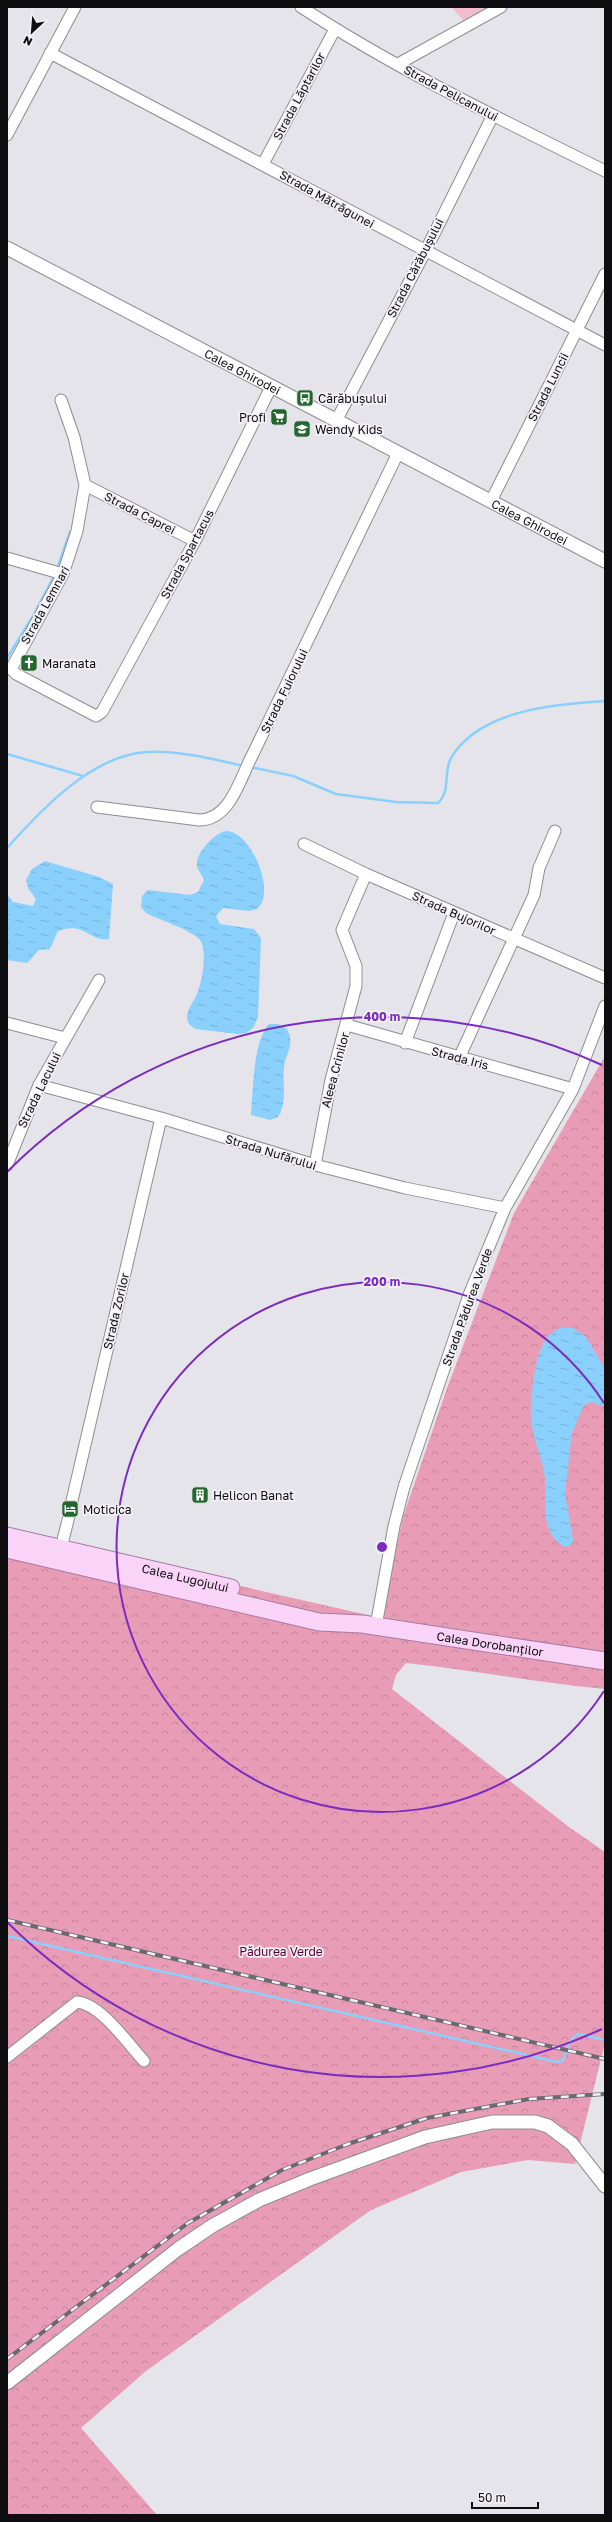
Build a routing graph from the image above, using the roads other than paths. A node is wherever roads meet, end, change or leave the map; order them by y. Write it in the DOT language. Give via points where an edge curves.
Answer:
graph roads {
  1 [pos="75,7"];
  2 [pos="301,7"];
  3 [pos="501,7"];
  4 [pos="335,29"];
  5 [pos="50,53"];
  6 [pos="398,64"];
  7 [pos="493,115"];
  8 [pos="7,135"];
  9 [pos="263,164"];
  10 [pos="605,171"];
  11 [pos="7,248"];
  12 [pos="425,252"];
  13 [pos="605,274"];
  14 [pos="577,330"];
  15 [pos="605,345"];
  16 [pos="271,386"];
  17 [pos="61,400"];
  18 [pos="336,420"];
  19 [pos="398,453"];
  20 [pos="85,485"];
  21 [pos="491,501"];
  22 [pos="195,541"];
  23 [pos="7,558"];
  24 [pos="605,561"];
  25 [pos="63,574"];
  26 [pos="11,668"];
  27 [pos="97,807"];
  28 [pos="555,831"];
  29 [pos="304,844"];
  30 [pos="366,874"];
  31 [pos="454,913"];
  32 [pos="514,939"];
  33 [pos="605,978"];
  34 [pos="99,980"];
  35 [pos="605,1006"];
  36 [pos="7,1023"];
  37 [pos="347,1025"];
  38 [pos="65,1038"];
  39 [pos="405,1043"];
  40 [pos="459,1058"];
  41 [pos="39,1085"];
  42 [pos="573,1089"];
  43 [pos="161,1118"];
  44 [pos="11,1142"];
  45 [pos="7,1165"];
  46 [pos="315,1165"];
  47 [pos="505,1208"];
  48 [pos="7,1536"];
  49 [pos="61,1548"];
  50 [pos="7,1549"];
  51 [pos="369,1625"];
  52 [pos="605,1661"];
  53 [pos="7,2057"];
  54 [pos="144,2061"];
  55 [pos="605,2186"];
  56 [pos="7,2383"];
  1 -- 5 [label="street"];
  2 -- 4 [label="street, Strada Pelicanului"];
  3 -- 6 [label="street"];
  4 -- 6 [label="street, Strada Pelicanului"];
  4 -- 9 [label="street, Strada Lăptarilor"];
  5 -- 8 [label="street"];
  5 -- 9 [label="street, Strada Mătrăgunei"];
  6 -- 7 [label="street, Strada Pelicanului"];
  7 -- 10 [label="street, Strada Pelicanului"];
  7 -- 12 [label="street, Strada Cărăbușului"];
  9 -- 12 [label="street, Strada Mătrăgunei"];
  11 -- 16 [label="street, Calea Ghirodei"];
  12 -- 14 [label="street, Strada Mătrăgunei"];
  12 -- 18 [label="street, Strada Cărăbușului"];
  13 -- 14 [label="street, Strada Luncii"];
  14 -- 15 [label="street, Strada Mătrăgunei"];
  14 -- 21 [label="street, Strada Luncii"];
  16 -- 18 [label="street, Calea Ghirodei"];
  16 -- 22 [label="street, Strada Spartacus"];
  17 -- 20 [label="street, Strada Lemnari" via="74,437"];
  18 -- 19 [label="street, Calea Ghirodei"];
  19 -- 21 [label="street, Calea Ghirodei"];
  19 -- 27 [label="street, Strada Fuiorului" via="242,778 226,806 216,816 207,820"];
  20 -- 22 [label="street, Strada Caprei"];
  20 -- 25 [label="street, Strada Lemnari" via="77,531"];
  21 -- 24 [label="street, Calea Ghirodei"];
  22 -- 26 [label="street, Strada Spartacus" via="102,712 96,716 16,674"];
  23 -- 25 [label="street"];
  25 -- 26 [label="street, Strada Lemnari"];
  28 -- 32 [label="street" via="539,868 534,895"];
  29 -- 30 [label="street, Strada Bujorilor"];
  30 -- 31 [label="street, Strada Bujorilor"];
  30 -- 37 [label="street, Aleea Crinilor" via="342,930 357,970"];
  31 -- 32 [label="street, Strada Bujorilor"];
  31 -- 39 [label="street"];
  32 -- 33 [label="street, Strada Bujorilor"];
  32 -- 40 [label="street"];
  34 -- 38 [label="street, Strada Lacului"];
  35 -- 42 [label="street, Strada Pădurea Verde"];
  36 -- 38 [label="street, Strada Lacului"];
  37 -- 39 [label="street, Strada Iris"];
  37 -- 46 [label="street, Aleea Crinilor" via="331,1080"];
  38 -- 41 [label="street, Strada Lacului"];
  39 -- 40 [label="street, Strada Iris"];
  40 -- 42 [label="street, Strada Iris"];
  41 -- 43 [label="street, Strada Nufărului"];
  41 -- 44 [label="street, Strada Lacului"];
  42 -- 47 [label="street, Strada Pădurea Verde"];
  43 -- 46 [label="street, Strada Nufărului"];
  43 -- 49 [label="street, Strada Zorilor"];
  44 -- 45 [label="street, Strada Lacului"];
  46 -- 47 [label="street, Strada Nufărului" via="405,1188"];
  47 -- 51 [label="street, Strada Pădurea Verde" via="469,1295 408,1474"];
  48 -- 49 [label="main road, Calea Lugojului"];
  49 -- 51 [label="main road, Calea Lugojului" via="321,1610"];
  50 -- 51 [label="main road, Calea Lugojului" via="319,1622"];
  51 -- 52 [label="main road, Calea Dorobanților"];
  53 -- 54 [label="street" via="77,2002 96,2009"];
  55 -- 56 [label="street" via="572,2144 548,2126 535,2122 492,2122 425,2137 302,2182 259,2200 212,2226 178,2249"];
}
